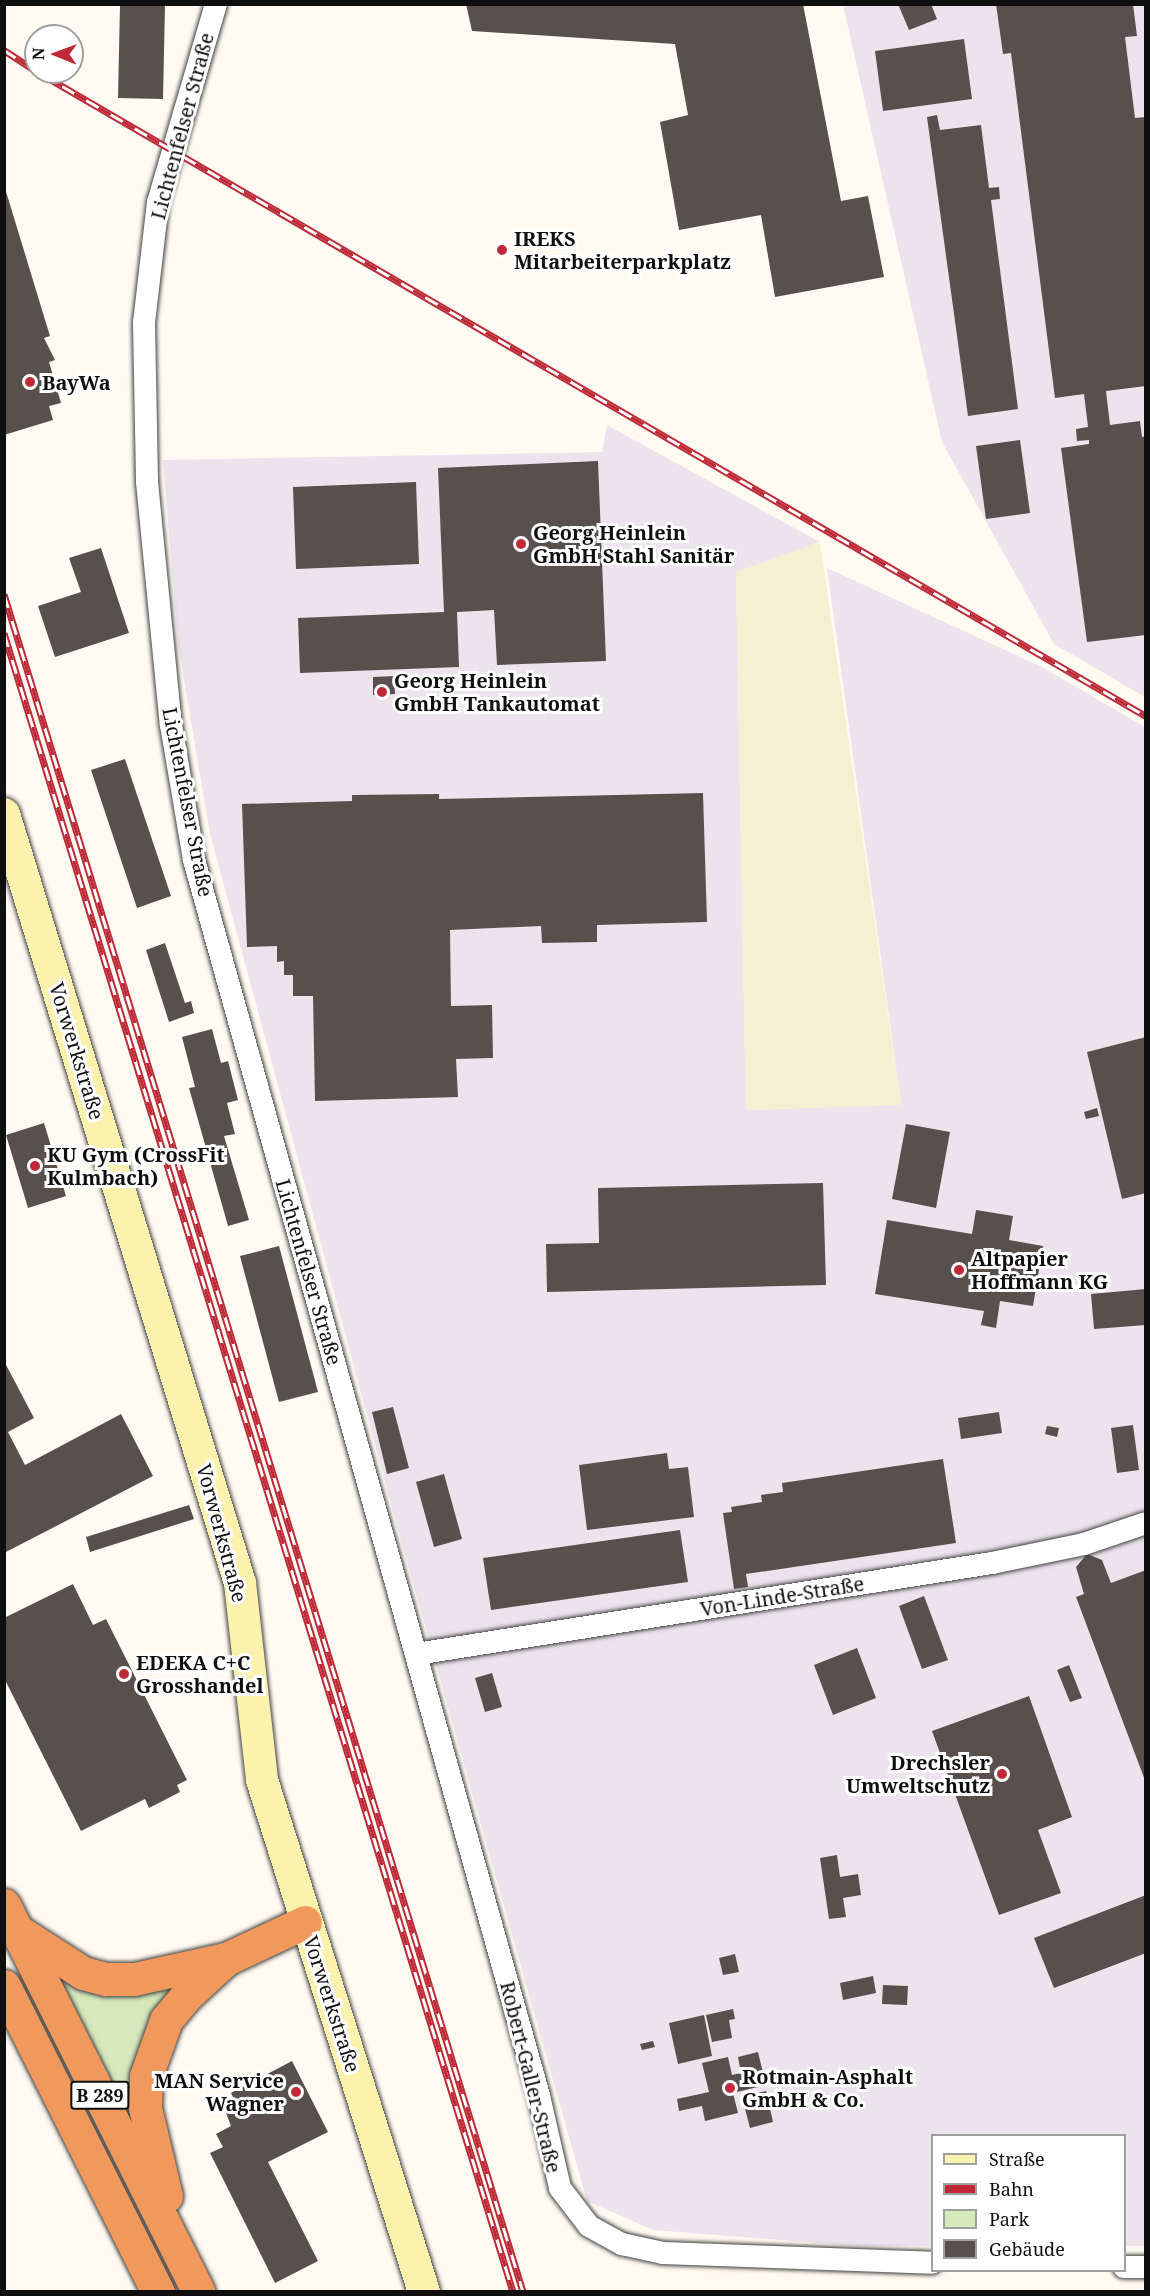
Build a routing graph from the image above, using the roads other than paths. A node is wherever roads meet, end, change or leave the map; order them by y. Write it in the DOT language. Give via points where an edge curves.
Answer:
graph roads {
  1 [pos="216,4"];
  2 [pos="4,814"];
  3 [pos="1146,1523"];
  4 [pos="416,1654"];
  5 [pos="11,1918"];
  6 [pos="305,1922"];
  7 [pos="226,1959"];
  8 [pos="4,1986"];
  9 [pos="183,2259"];
  10 [pos="931,2263"];
  11 [pos="1126,2266"];
  12 [pos="1146,2267"];
  13 [pos="158,2292"];
  14 [pos="200,2292"];
  15 [pos="424,2292"];
  1 -- 4 [label="street, Lichtenfelser Straße" via="158,202 144,323 147,490 171,724 194,860"];
  2 -- 6 [label="street, Vorwerkstraße" via="240,1583 262,1780"];
  3 -- 4 [label="street, Von-Linde-Straße" via="1084,1544 992,1563"];
  4 -- 10 [label="street, Robert-Galler-Straße" via="539,2096 560,2188 589,2226 622,2244 663,2253"];
  5 -- 7 [label="highway" via="64,1964 106,1979 134,1979"];
  5 -- 9 [label="highway, B 289"];
  6 -- 7 [label="highway"];
  6 -- 15 [label="street, Vorwerkstraße"];
  7 -- 9 [label="highway" via="166,2020 146,2076 145,2108"];
  8 -- 13 [label="highway, B 289"];
  9 -- 14 [label="highway, B 289"];
  11 -- 12 [label="street"];
}
